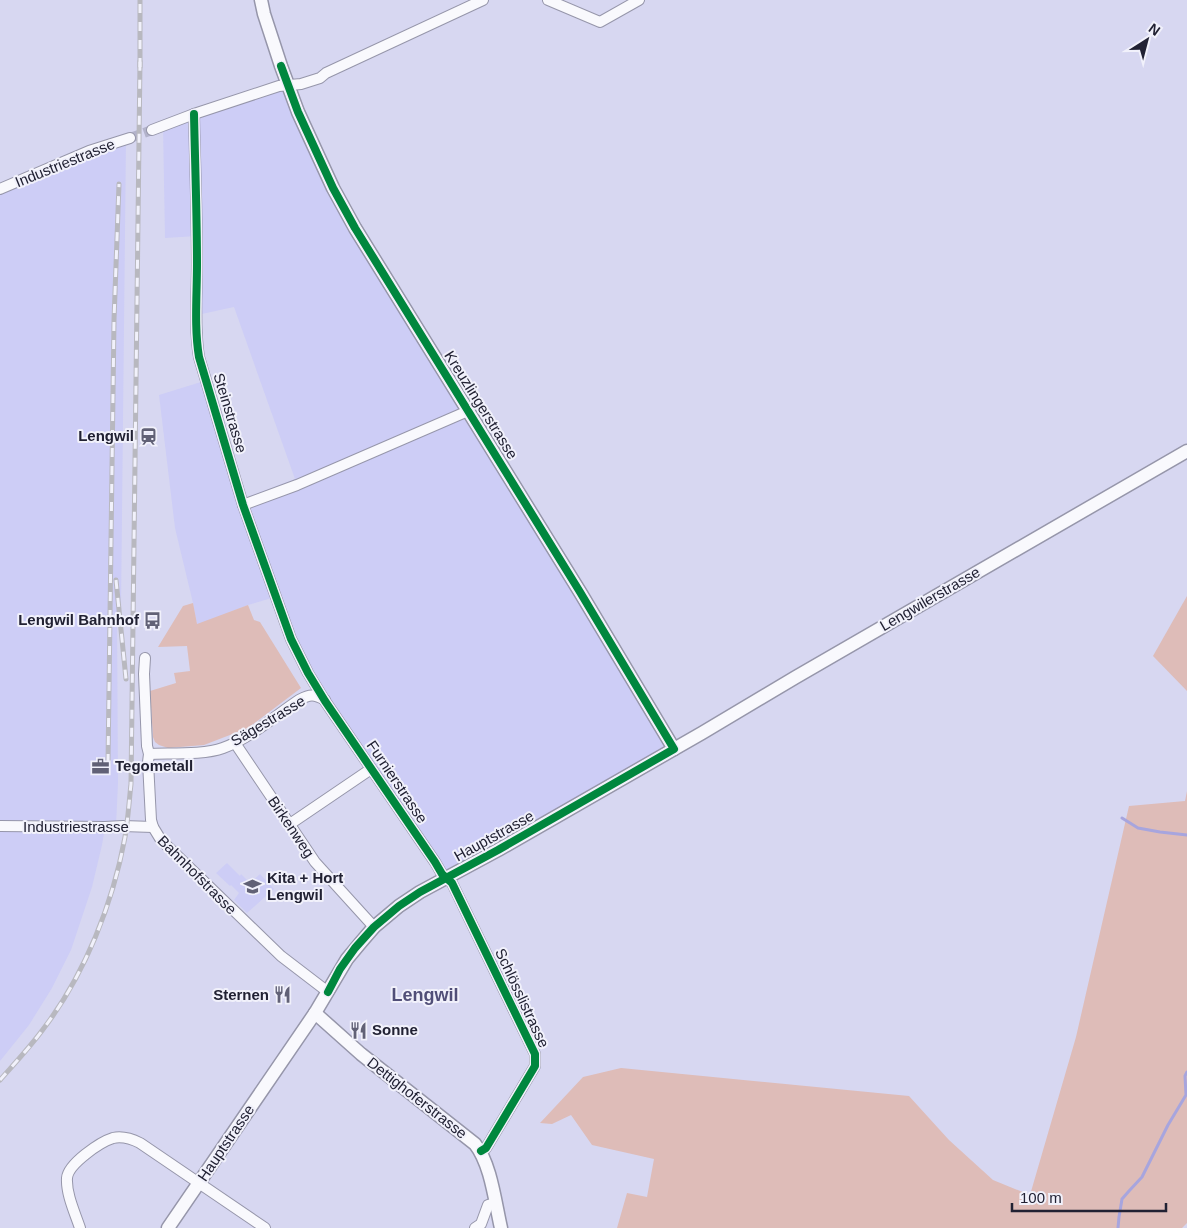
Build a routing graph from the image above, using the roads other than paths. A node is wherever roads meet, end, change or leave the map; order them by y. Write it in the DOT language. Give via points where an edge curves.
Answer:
graph roads {
  1 [pos="261,0"];
  2 [pos="483,0"];
  3 [pos="548,0"];
  4 [pos="638,0"];
  5 [pos="289,86"];
  6 [pos="194,114"];
  7 [pos="152,130"];
  8 [pos="130,138"];
  9 [pos="0,189"];
  10 [pos="468,411"];
  11 [pos="1187,451"];
  12 [pos="243,505"];
  13 [pos="145,658"];
  14 [pos="326,701"];
  15 [pos="235,743"];
  16 [pos="674,749"];
  17 [pos="150,754"];
  18 [pos="371,769"];
  19 [pos="290,824"];
  20 [pos="0,826"];
  21 [pos="153,827"];
  22 [pos="447,879"];
  23 [pos="374,927"];
  24 [pos="328,992"];
  25 [pos="315,1014"];
  26 [pos="480,1151"];
  27 [pos="199,1183"];
  28 [pos="495,1203"];
  29 [pos="80,1228"];
  30 [pos="168,1228"];
  31 [pos="265,1228"];
  32 [pos="475,1228"];
  33 [pos="502,1228"];
  1 -- 5 [label="street, Kreuzlingerstrasse"];
  2 -- 5 [label="street" via="320,78"];
  3 -- 4 [label="street" via="600,22"];
  5 -- 6 [label="street" via="279,86"];
  5 -- 10 [label="street, Kreuzlingerstrasse" via="333,188"];
  6 -- 7 [label="street"];
  6 -- 12 [label="street, Steinstrasse" via="198,351"];
  8 -- 9 [label="street, Industriestrasse" via="89,151"];
  10 -- 12 [label="street"];
  10 -- 16 [label="street, Kreuzlingerstrasse"];
  11 -- 16 [label="street, Lengwilerstrasse"];
  12 -- 14 [label="street, Steinstrasse" via="291,639"];
  13 -- 17 [label="street, Bahnhofstrasse" via="146,737"];
  14 -- 15 [label="street, Sägestrasse" via="318,696 306,696"];
  14 -- 18 [label="street, Furnierstrasse"];
  15 -- 17 [label="street, Sägestrasse" via="221,749"];
  15 -- 19 [label="street, Birkenweg"];
  16 -- 22 [label="street, Hauptstrasse"];
  17 -- 21 [label="street, Bahnhofstrasse"];
  18 -- 19 [label="street"];
  18 -- 22 [label="street, Furnierstrasse"];
  19 -- 23 [label="street, Birkenweg" via="315,862"];
  20 -- 21 [label="street, Industriestrasse"];
  21 -- 24 [label="street, Bahnhofstrasse" via="161,840 280,956"];
  22 -- 23 [label="street, Hauptstrasse" via="420,892"];
  22 -- 26 [label="street, Schlösslistrasse" via="452,883 535,1054 535,1066 486,1148"];
  23 -- 24 [label="street, Hauptstrasse" via="347,959"];
  24 -- 25 [label="street, Hauptstrasse"];
  25 -- 26 [label="street, Dettighoferstrasse" via="466,1136"];
  25 -- 27 [label="street, Hauptstrasse"];
  26 -- 28 [label="street, Dettighoferstrasse" via="487,1165"];
  27 -- 29 [label="street" via="132,1139 115,1138 75,1163 67,1177 70,1199"];
  27 -- 30 [label="street, Hauptstrasse"];
  27 -- 31 [label="street"];
  28 -- 32 [label="street" via="488,1205 481,1224"];
  28 -- 33 [label="street, Dettighoferstrasse"];
}
